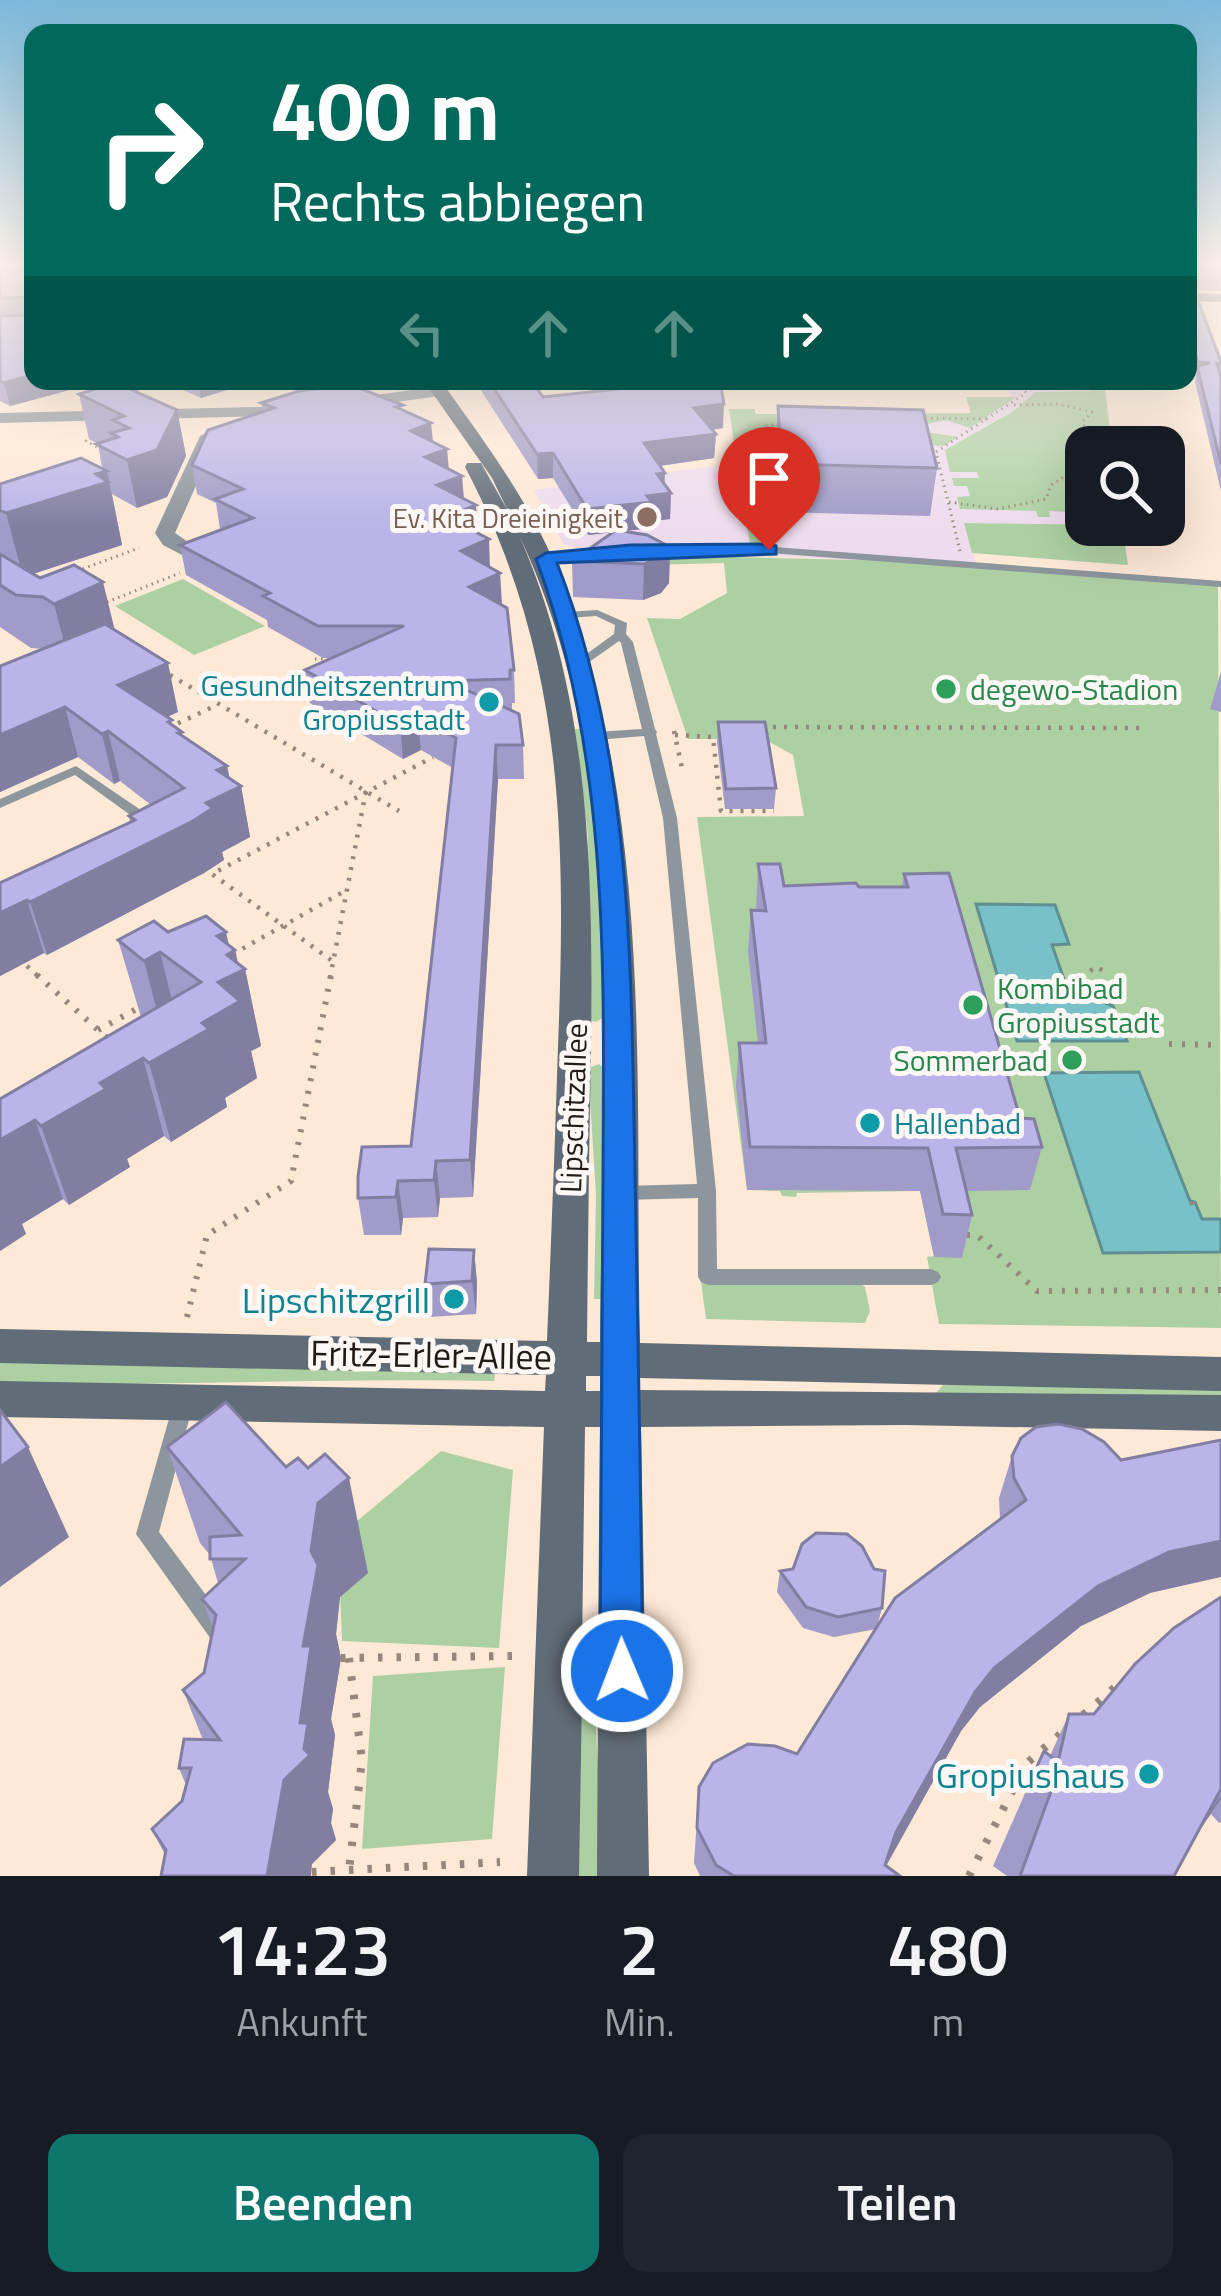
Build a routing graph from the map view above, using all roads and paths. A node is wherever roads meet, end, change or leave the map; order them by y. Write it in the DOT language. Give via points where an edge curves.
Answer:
graph roads {
  1 [pos="409,390"];
  2 [pos="427,390"];
  3 [pos="428,390"];
  4 [pos="1024,390"];
  5 [pos="1013,405"];
  6 [pos="219,414"];
  7 [pos="0,418"];
  8 [pos="914,418"];
  9 [pos="992,419"];
  10 [pos="787,421"];
  11 [pos="1085,426"];
  12 [pos="93,431"];
  13 [pos="765,447"];
  14 [pos="99,448"];
  15 [pos="1065,476"];
  16 [pos="949,502"];
  17 [pos="140,548"];
  18 [pos="769,550"];
  19 [pos="630,551"];
  20 [pos="99,553"];
  21 [pos="609,553"];
  22 [pos="199,558"];
  23 [pos="546,559"];
  24 [pos="109,560"];
  25 [pos="521,561"];
  26 [pos="962,562"];
  27 [pos="181,573"];
  28 [pos="69,574"];
  29 [pos="1221,584"];
  30 [pos="95,606"];
  31 [pos="554,616"];
  32 [pos="620,635"];
  33 [pos="315,659"];
  34 [pos="339,659"];
  35 [pos="581,663"];
  36 [pos="164,671"];
  37 [pos="217,705"];
  38 [pos="762,727"];
  39 [pos="1141,728"];
  40 [pos="162,730"];
  41 [pos="651,732"];
  42 [pos="675,735"];
  43 [pos="597,736"];
  44 [pos="433,757"];
  45 [pos="366,791"];
  46 [pos="0,804"];
  47 [pos="399,811"];
  48 [pos="774,811"];
  49 [pos="160,829"];
  50 [pos="344,892"];
  51 [pos="284,926"];
  52 [pos="225,947"];
  53 [pos="236,952"];
  54 [pos="331,960"];
  55 [pos="218,963"];
  56 [pos="27,966"];
  57 [pos="1104,971"];
  58 [pos="1081,977"];
  59 [pos="146,1004"];
  60 [pos="98,1030"];
  61 [pos="618,1043"];
  62 [pos="575,1044"];
  63 [pos="1169,1044"];
  64 [pos="114,1045"];
  65 [pos="1221,1045"];
  66 [pos="707,1191"];
  67 [pos="619,1193"];
  68 [pos="956,1235"];
  69 [pos="931,1277"];
  70 [pos="1221,1290"];
  71 [pos="188,1317"];
  72 [pos="0,1346"];
  73 [pos="566,1356"];
  74 [pos="620,1360"];
  75 [pos="1221,1374"];
  76 [pos="902,1388"];
  77 [pos="0,1399"];
  78 [pos="184,1402"];
  79 [pos="620,1408"];
  80 [pos="564,1409"];
  81 [pos="1221,1413"];
  82 [pos="535,1664"];
  83 [pos="222,1665"];
  84 [pos="622,1671"];
  85 [pos="1128,1676"];
  86 [pos="500,1862"];
  87 [pos="312,1872"];
  88 [pos="344,1872"];
  89 [pos="553,1876"];
  90 [pos="623,1876"];
  91 [pos="970,1876"];
  1 -- 6 [label="street" via="299,410"];
  2 -- 25 [label="street, Lipschitzallee"];
  3 -- 23 [label="street, Lipschitzallee" via="495,464"];
  4 -- 5 [label="path"];
  5 -- 9 [label="path"];
  5 -- 11 [label="path" via="1092,412"];
  6 -- 7 [label="street"];
  6 -- 22 [label="street" via="165,533"];
  8 -- 9 [label="path"];
  9 -- 16 [label="path" via="936,452"];
  10 -- 13 [label="path" via="760,430"];
  12 -- 14 [label="path" via="86,442"];
  13 -- 18 [label="lane"];
  15 -- 16 [label="path" via="1046,499 998,509"];
  16 -- 26 [label="path"];
  17 -- 24 [label="path"];
  18 -- 19 [label="lane"];
  18 -- 26 [label="lane"];
  20 -- 24 [label="path"];
  21 -- 23 [label="lane"];
  23 -- 25 [label="street"];
  23 -- 31 [label="street, Lipschitzallee"];
  24 -- 28 [label="path"];
  25 -- 31 [label="street, Lipschitzallee"];
  26 -- 29 [label="lane"];
  27 -- 30 [label="path"];
  31 -- 32 [label="lane" via="605,614 621,623"];
  31 -- 35 [label="street, Lipschitzallee"];
  31 -- 62 [label="street, Lipschitzallee" via="574,802"];
  32 -- 35 [label="lane"];
  32 -- 41 [label="lane"];
  33 -- 34 [label="path"];
  35 -- 43 [label="street, Lipschitzallee"];
  36 -- 37 [label="path"];
  37 -- 40 [label="path"];
  37 -- 45 [label="path"];
  38 -- 39 [label="path"];
  41 -- 43 [label="lane"];
  41 -- 66 [label="lane" via="670,818"];
  42 -- 48 [label="path" via="713,736 722,811"];
  43 -- 61 [label="street, Lipschitzallee"];
  44 -- 45 [label="path"];
  45 -- 47 [label="path"];
  45 -- 50 [label="path"];
  45 -- 51 [label="path" via="212,874"];
  46 -- 49 [label="lane" via="76,770"];
  50 -- 51 [label="path"];
  50 -- 54 [label="path"];
  51 -- 53 [label="path"];
  51 -- 54 [label="path"];
  52 -- 53 [label="path"];
  53 -- 55 [label="path"];
  54 -- 71 [label="path" via="291,1180 207,1235"];
  56 -- 60 [label="path"];
  57 -- 58 [label="path"];
  59 -- 60 [label="path"];
  60 -- 64 [label="path"];
  61 -- 62 [label="street"];
  61 -- 67 [label="street, Lipschitzallee"];
  62 -- 73 [label="street, Lipschitzallee"];
  63 -- 65 [label="path"];
  66 -- 67 [label="lane"];
  66 -- 69 [label="lane" via="708,1277"];
  67 -- 74 [label="street, Lipschitzallee"];
  68 -- 70 [label="path" via="977,1234 1037,1291"];
  72 -- 73 [label="street, Fritz-Erler-Allee"];
  73 -- 74 [label="street, Fritz-Erler-Allee"];
  73 -- 80 [label="street, Lipschitzallee"];
  74 -- 76 [label="street, Fritz-Erler-Allee"];
  74 -- 79 [label="street, Lipschitzallee"];
  75 -- 76 [label="street, Fritz-Erler-Allee"];
  76 -- 79 [label="street, Fritz-Erler-Allee"];
  76 -- 81 [label="street, Fritz-Erler-Allee"];
  77 -- 78 [label="street, Fritz-Erler-Allee"];
  78 -- 80 [label="street, Fritz-Erler-Allee"];
  78 -- 83 [label="lane" via="147,1534 227,1642"];
  79 -- 80 [label="street, Fritz-Erler-Allee"];
  79 -- 84 [label="street, Lipschitzallee"];
  80 -- 82 [label="street, Lipschitzallee"];
  82 -- 84 [label="street"];
  82 -- 88 [label="path" via="345,1658 362,1760"];
  82 -- 89 [label="street, Lipschitzallee"];
  84 -- 90 [label="street, Lipschitzallee"];
  85 -- 91 [label="path" via="1025,1764"];
  86 -- 88 [label="path"];
  87 -- 88 [label="path"];
}
